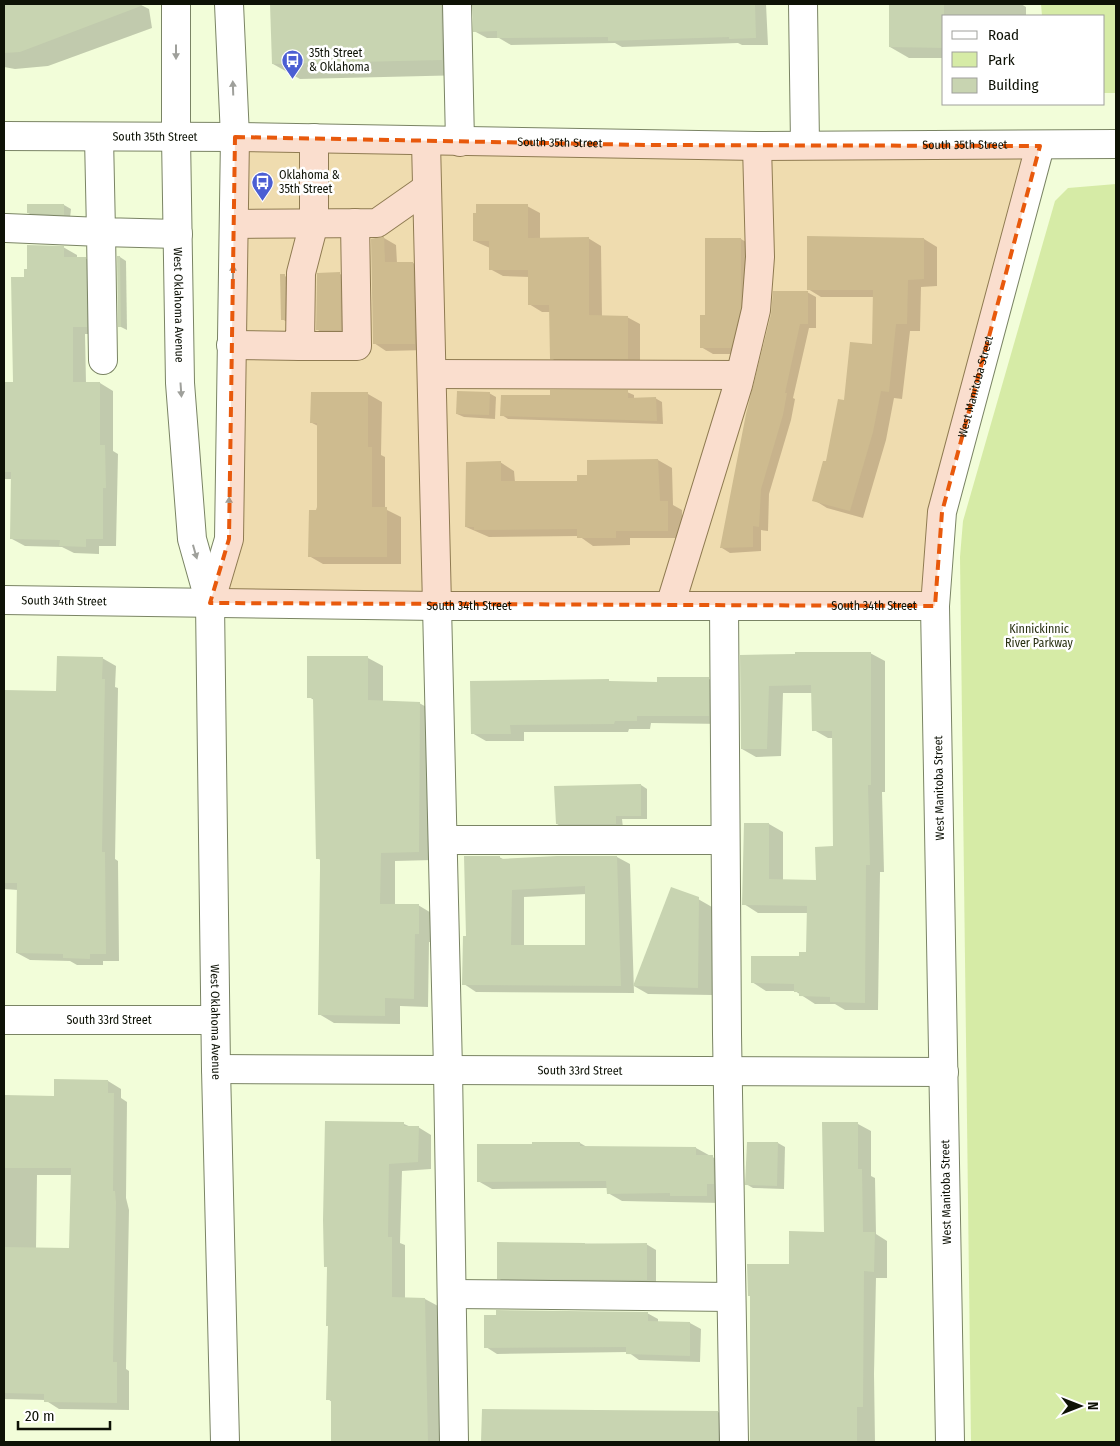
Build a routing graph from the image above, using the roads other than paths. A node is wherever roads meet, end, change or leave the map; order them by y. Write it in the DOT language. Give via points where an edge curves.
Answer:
graph roads {
  1 [pos="176,4"];
  2 [pos="229,4"];
  3 [pos="458,4"];
  4 [pos="803,4"];
  5 [pos="4,136"];
  6 [pos="99,137"];
  7 [pos="176,137"];
  8 [pos="234,137"];
  9 [pos="314,138"];
  10 [pos="426,142"];
  11 [pos="460,142"];
  12 [pos="805,144"];
  13 [pos="1116,144"];
  14 [pos="757,146"];
  15 [pos="1040,146"];
  16 [pos="428,188"];
  17 [pos="314,222"];
  18 [pos="355,222"];
  19 [pos="234,224"];
  20 [pos="6,228"];
  21 [pos="101,232"];
  22 [pos="178,234"];
  23 [pos="232,345"];
  24 [pos="300,346"];
  25 [pos="103,360"];
  26 [pos="432,374"];
  27 [pos="740,375"];
  28 [pos="4,600"];
  29 [pos="210,603"];
  30 [pos="437,606"];
  31 [pos="670,606"];
  32 [pos="724,606"];
  33 [pos="935,606"];
  34 [pos="443,840"];
  35 [pos="725,840"];
  36 [pos="4,1020"];
  37 [pos="215,1020"];
  38 [pos="216,1069"];
  39 [pos="448,1070"];
  40 [pos="727,1071"];
  41 [pos="944,1072"];
  42 [pos="452,1294"];
  43 [pos="731,1297"];
  44 [pos="225,1442"];
  45 [pos="454,1442"];
  46 [pos="734,1442"];
  47 [pos="950,1442"];
  1 -- 7 [label="street, West Oklahoma Avenue, one-way"];
  8 -- 2 [label="street, West Oklahoma Avenue, one-way"];
  3 -- 11 [label="street"];
  4 -- 12 [label="street"];
  5 -- 6 [label="street, South 35th Street"];
  6 -- 7 [label="street, South 35th Street"];
  6 -- 21 [label="street"];
  7 -- 8 [label="street, South 35th Street"];
  7 -- 22 [label="street, West Oklahoma Avenue"];
  8 -- 9 [label="street, South 35th Street"];
  8 -- 19 [label="street, West Oklahoma Avenue"];
  9 -- 10 [label="street, South 35th Street"];
  9 -- 17 [label="street"];
  10 -- 11 [label="street, South 35th Street"];
  10 -- 16 [label="street"];
  11 -- 14 [label="street, South 35th Street"];
  12 -- 14 [label="street, South 35th Street"];
  12 -- 15 [label="street, South 35th Street"];
  13 -- 15 [label="street, South 35th Street"];
  14 -- 27 [label="street" via="760,257 756,310"];
  15 -- 33 [label="street, West Manitoba Street" via="942,512"];
  16 -- 18 [label="street" via="377,222"];
  16 -- 26 [label="street"];
  17 -- 18 [label="street"];
  17 -- 19 [label="street"];
  17 -- 24 [label="street" via="301,273"];
  18 -- 24 [label="street" via="357,346"];
  23 -- 19 [label="street, West Oklahoma Avenue, one-way"];
  20 -- 21 [label="street"];
  21 -- 22 [label="street"];
  21 -- 25 [label="street"];
  22 -- 29 [label="street, West Oklahoma Avenue, one-way" via="180,383 192,539"];
  23 -- 24 [label="street"];
  29 -- 23 [label="street, West Oklahoma Avenue, one-way" via="229,539"];
  26 -- 27 [label="street"];
  26 -- 30 [label="street"];
  27 -- 31 [label="street"];
  28 -- 29 [label="street, South 34th Street"];
  29 -- 30 [label="street, South 34th Street"];
  29 -- 37 [label="street, West Oklahoma Avenue"];
  30 -- 31 [label="street, South 34th Street"];
  30 -- 34 [label="street"];
  31 -- 32 [label="street, South 34th Street"];
  32 -- 33 [label="street, South 34th Street"];
  32 -- 35 [label="street"];
  33 -- 41 [label="street, West Manitoba Street"];
  34 -- 35 [label="street"];
  34 -- 39 [label="street"];
  35 -- 40 [label="street"];
  36 -- 37 [label="street, South 33rd Street"];
  37 -- 38 [label="street, West Oklahoma Avenue"];
  38 -- 39 [label="street, South 33rd Street"];
  38 -- 44 [label="street, West Oklahoma Avenue"];
  39 -- 40 [label="street, South 33rd Street"];
  39 -- 42 [label="street"];
  40 -- 41 [label="street, South 33rd Street"];
  40 -- 43 [label="street"];
  41 -- 47 [label="street, West Manitoba Street"];
  42 -- 43 [label="street"];
  42 -- 45 [label="street"];
  43 -- 46 [label="street"];
}
